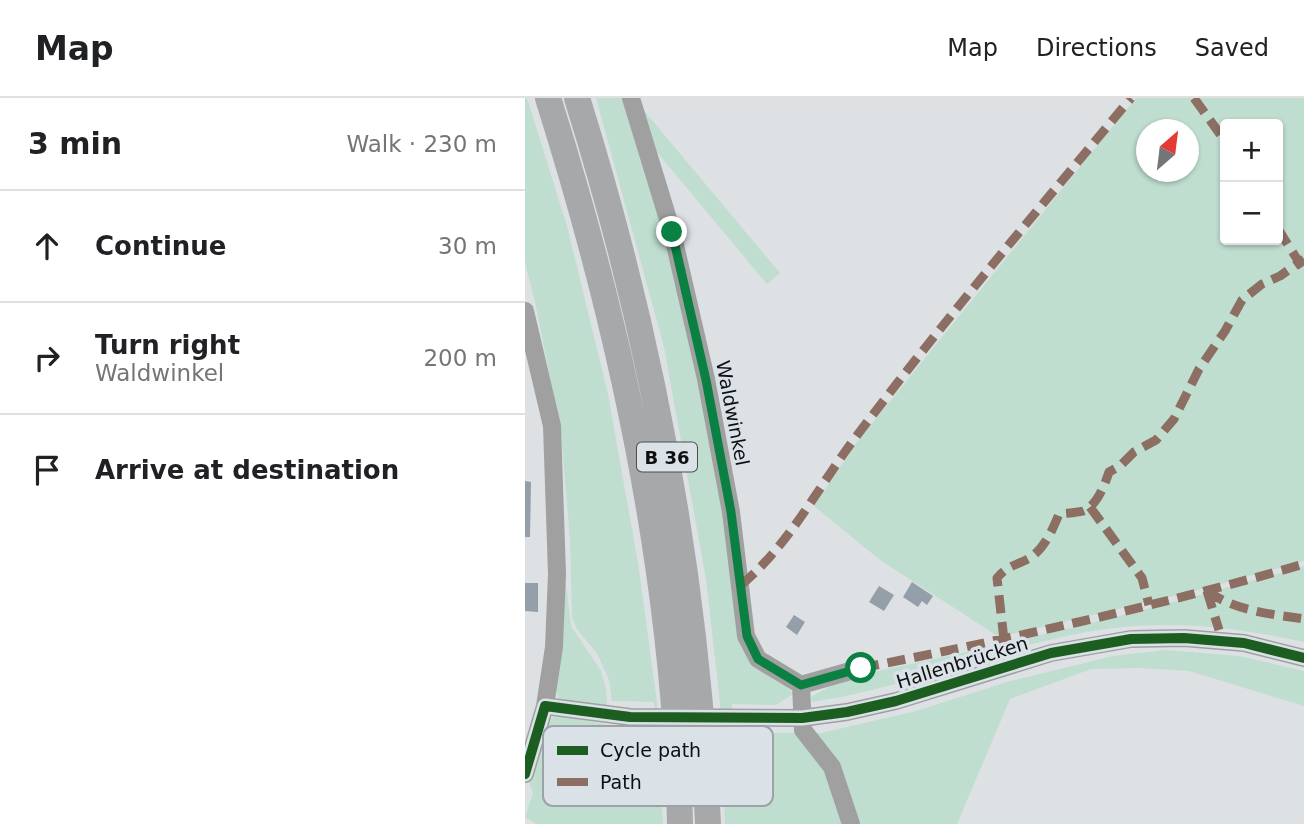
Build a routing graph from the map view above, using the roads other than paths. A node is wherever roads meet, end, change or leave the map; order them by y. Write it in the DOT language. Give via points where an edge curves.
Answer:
graph roads {
  1 [pos="548,98"];
  2 [pos="577,98"];
  3 [pos="631,98"];
  4 [pos="525,311"];
  5 [pos="1304,658"];
  6 [pos="861,668"];
  7 [pos="801,685"];
  8 [pos="545,706"];
  9 [pos="802,718"];
  10 [pos="674,726"];
  11 [pos="702,726"];
  12 [pos="525,774"];
  13 [pos="680,806"];
  14 [pos="707,806"];
  15 [pos="849,816"];
  16 [pos="680,824"];
  17 [pos="708,824"];
  1 -- 10 [label="highway, B 36" via="604,292 641,468"];
  2 -- 11 [label="highway, B 36" via="648,362 672,486 697,656"];
  3 -- 7 [label="street, Waldwinkel" via="672,232 706,380 731,512 747,636 758,659"];
  4 -- 8 [label="street" via="552,426 557,574 554,647"];
  5 -- 9 [label="street, Hallenbrücken" via="1244,643 1131,639 1051,653 896,701"];
  6 -- 7 [label="street"];
  7 -- 9 [label="street"];
  8 -- 9 [label="street, Hallenbrücken" via="631,717"];
  8 -- 12 [label="street"];
  9 -- 15 [label="street" via="807,737 832,767"];
  13 -- 16 [label="highway, B 36"];
  14 -- 17 [label="highway, B 36"];
}
